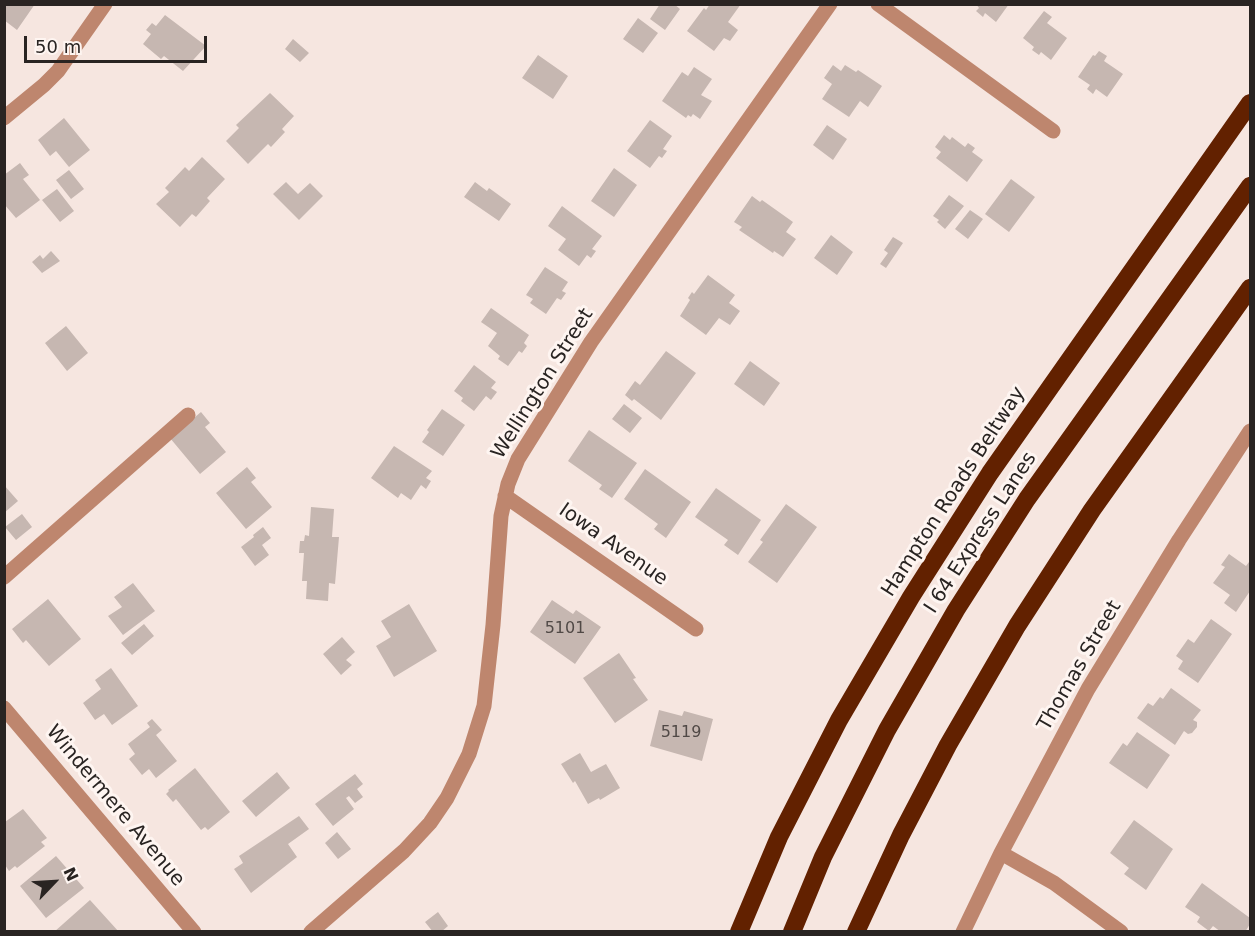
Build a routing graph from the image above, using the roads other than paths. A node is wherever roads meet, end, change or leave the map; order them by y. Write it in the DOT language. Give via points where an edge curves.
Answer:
graph roads {
  1 [pos="105,4"];
  2 [pos="830,4"];
  3 [pos="878,4"];
  4 [pos="1251,103"];
  5 [pos="4,118"];
  6 [pos="1053,130"];
  7 [pos="1251,186"];
  8 [pos="1251,288"];
  9 [pos="188,415"];
  10 [pos="1251,431"];
  11 [pos="505,496"];
  12 [pos="4,577"];
  13 [pos="696,629"];
  14 [pos="4,708"];
  15 [pos="1001,853"];
  16 [pos="194,932"];
  17 [pos="311,932"];
  18 [pos="739,932"];
  19 [pos="792,932"];
  20 [pos="856,932"];
  21 [pos="963,932"];
  22 [pos="1121,932"];
  1 -- 5 [label="street" via="58,71"];
  2 -- 11 [label="street, Wellington Street" via="591,342 518,459"];
  3 -- 6 [label="street"];
  4 -- 18 [label="highway, Hampton Roads Beltway" via="990,473 911,597 839,720 779,837"];
  7 -- 19 [label="highway, I 64 Express Lanes" via="1027,499 956,610 887,730 823,857"];
  8 -- 20 [label="highway" via="1092,510 1017,626 900,835"];
  9 -- 12 [label="street"];
  10 -- 15 [label="street, Thomas Street" via="1088,689"];
  11 -- 13 [label="street, Iowa Avenue"];
  11 -- 17 [label="street, Wellington Street" via="484,706 469,754 430,823 405,851"];
  14 -- 16 [label="street, Windermere Avenue"];
  15 -- 21 [label="street, Thomas Street"];
  15 -- 22 [label="street" via="1054,884"];
}
